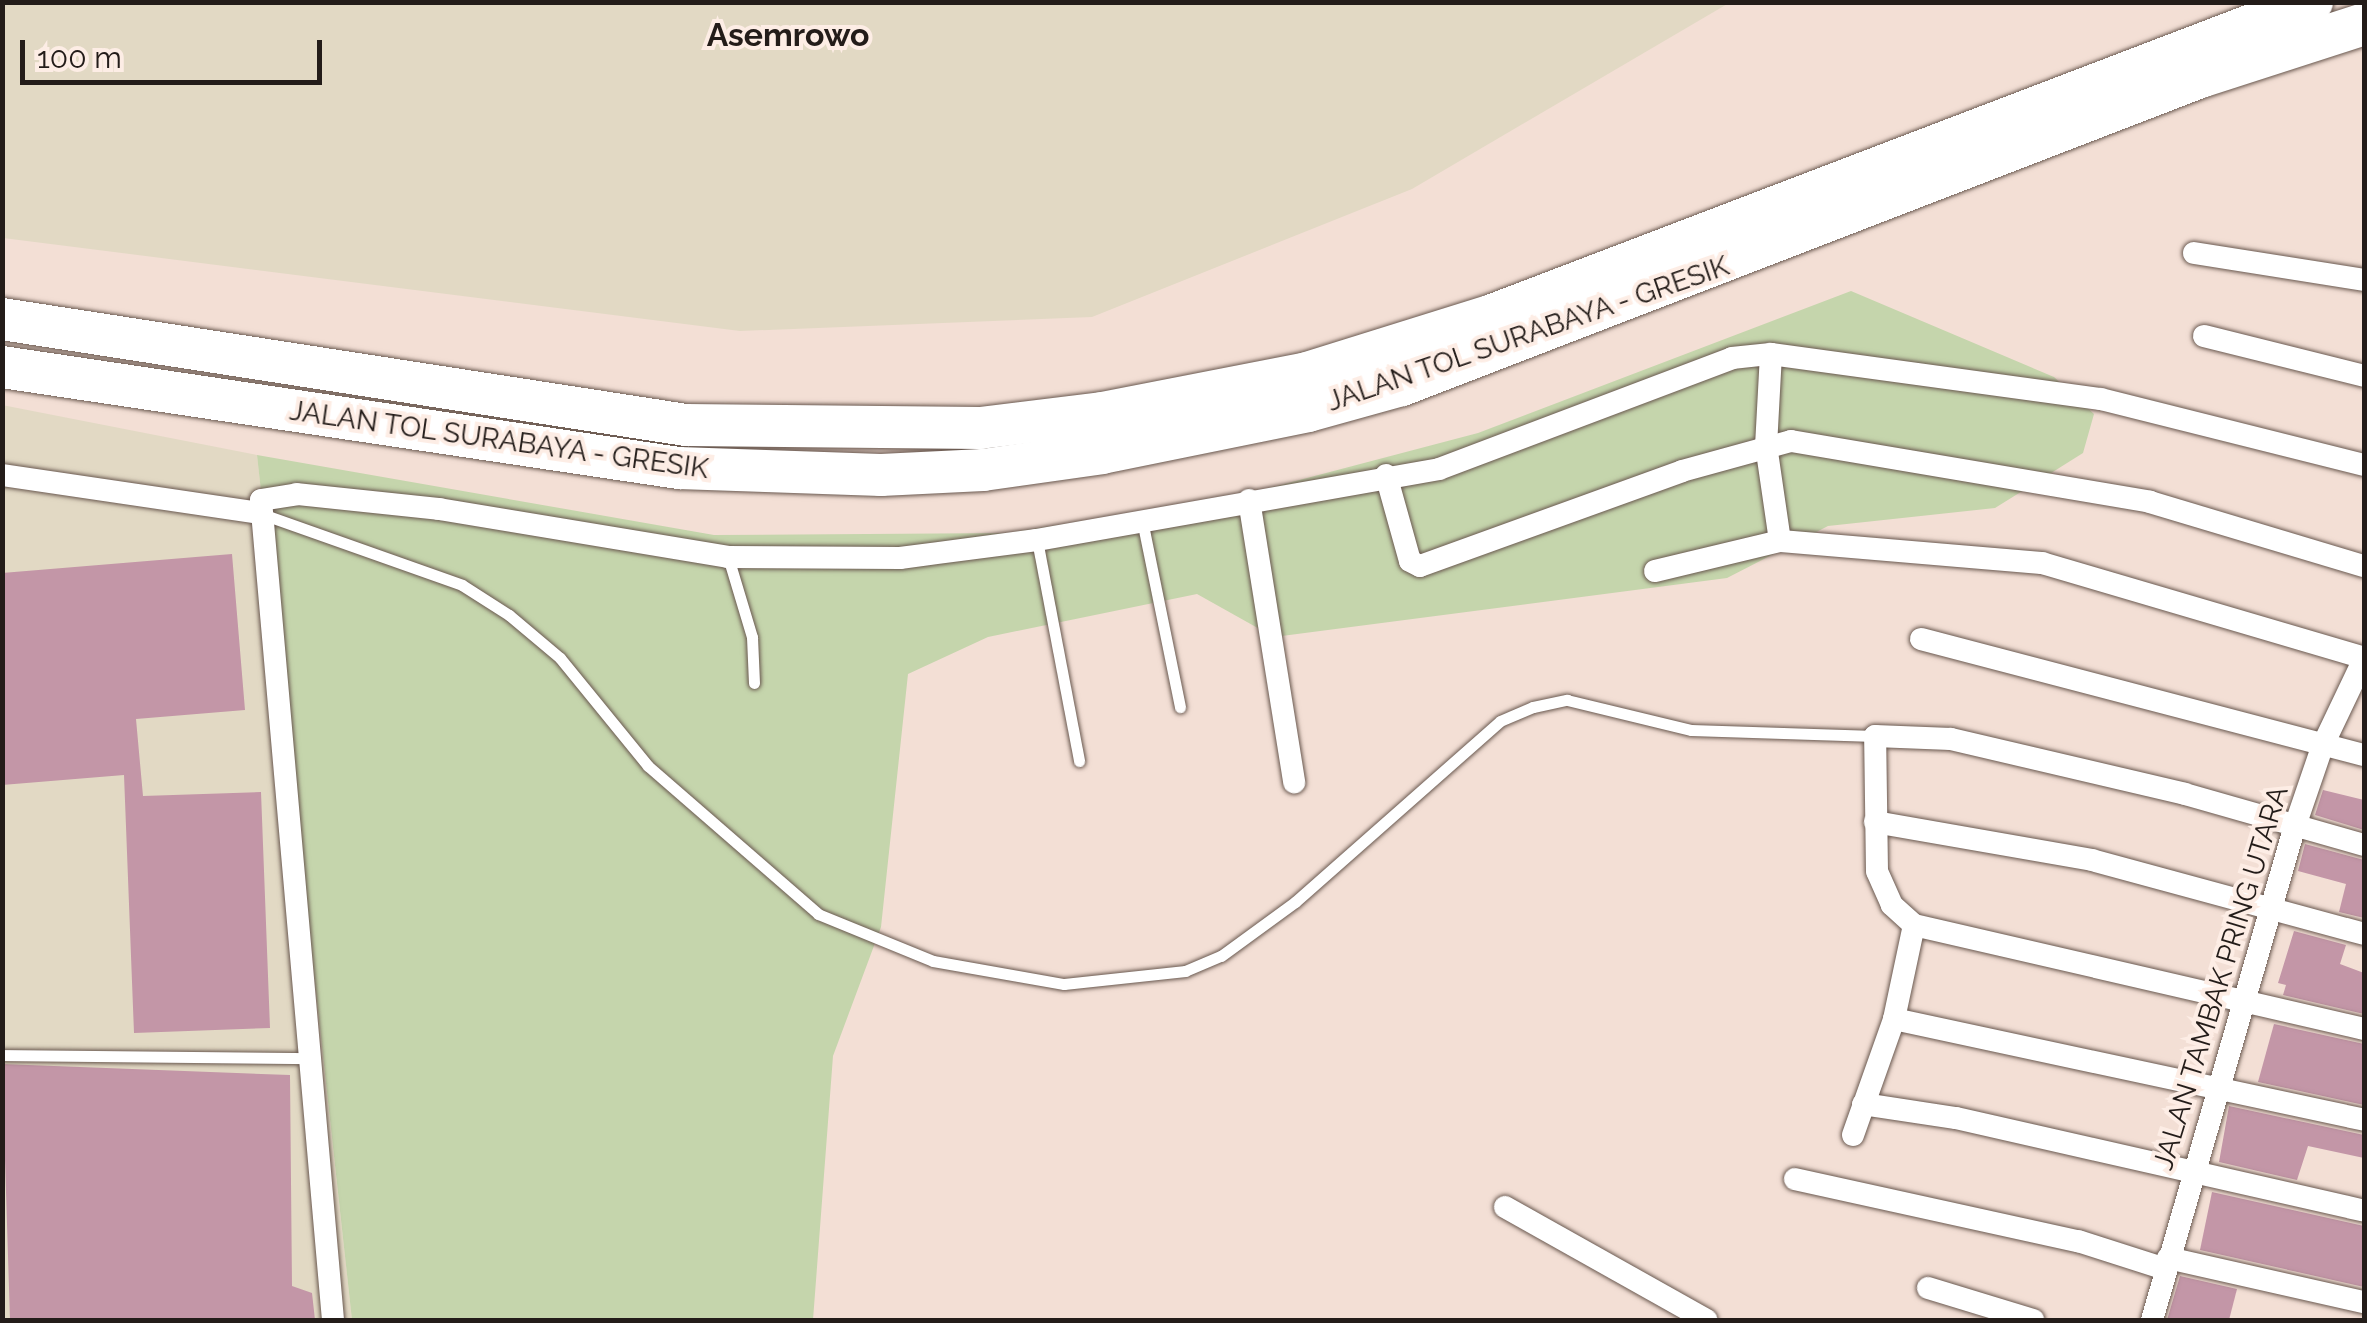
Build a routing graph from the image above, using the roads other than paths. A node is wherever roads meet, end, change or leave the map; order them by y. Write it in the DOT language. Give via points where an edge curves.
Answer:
graph roads {
  1 [pos="2312,2"];
  2 [pos="2364,24"];
  3 [pos="2194,253"];
  4 [pos="2364,280"];
  5 [pos="2,319"];
  6 [pos="2204,336"];
  7 [pos="1770,354"];
  8 [pos="2,366"];
  9 [pos="2364,376"];
  10 [pos="1766,445"];
  11 [pos="2364,465"];
  12 [pos="1386,474"];
  13 [pos="2,475"];
  14 [pos="1249,500"];
  15 [pos="258,513"];
  16 [pos="1142,520"];
  17 [pos="1037,540"];
  18 [pos="1780,541"];
  19 [pos="728,557"];
  20 [pos="2364,566"];
  21 [pos="1655,571"];
  22 [pos="1921,639"];
  23 [pos="2364,658"];
  24 [pos="754,682"];
  25 [pos="1180,707"];
  26 [pos="1874,736"];
  27 [pos="2322,747"];
  28 [pos="2364,756"];
  29 [pos="1080,761"];
  30 [pos="1294,782"];
  31 [pos="1875,822"];
  32 [pos="2294,829"];
  33 [pos="2364,845"];
  34 [pos="2270,907"];
  35 [pos="1914,925"];
  36 [pos="2364,934"];
  37 [pos="2245,998"];
  38 [pos="1894,1019"];
  39 [pos="2364,1029"];
  40 [pos="2,1056"];
  41 [pos="311,1058"];
  42 [pos="2220,1085"];
  43 [pos="1863,1104"];
  44 [pos="2364,1120"];
  45 [pos="1853,1135"];
  46 [pos="2194,1174"];
  47 [pos="1795,1179"];
  48 [pos="1505,1207"];
  49 [pos="2364,1211"];
  50 [pos="2166,1264"];
  51 [pos="1928,1288"];
  52 [pos="2364,1302"];
  53 [pos="333,1320"];
  54 [pos="1706,1320"];
  55 [pos="2033,1320"];
  56 [pos="2152,1320"];
  1 -- 5 [label="highway, JALAN TOL SURABAYA - GRESIK" via="1490,316 1307,373 1102,413 980,428 686,426"];
  2 -- 8 [label="highway, JALAN TOL SURABAYA - GRESIK" via="2200,77 1402,385 1233,428 1051,460 881,474 679,468"];
  3 -- 4 [label="street"];
  6 -- 9 [label="street"];
  7 -- 10 [label="street"];
  7 -- 11 [label="street" via="2106,400"];
  7 -- 12 [label="street" via="1732,358 1439,469"];
  10 -- 12 [label="street" via="1436,565 1410,561"];
  10 -- 18 [label="street"];
  10 -- 20 [label="street" via="1791,441 2057,482 2150,502"];
  12 -- 14 [label="street"];
  13 -- 15 [label="street"];
  14 -- 16 [label="street"];
  14 -- 30 [label="street"];
  15 -- 19 [label="street" via="261,500 297,494 439,509"];
  15 -- 26 [label="lane" via="462,585 509,615 560,658 648,766 818,914 933,961 1064,984 1186,971 1221,956 1295,902 1486,732 1533,707 1567,700 1691,730"];
  15 -- 41 [label="street"];
  16 -- 17 [label="street"];
  16 -- 25 [label="lane"];
  17 -- 19 [label="street" via="900,558"];
  17 -- 29 [label="lane"];
  18 -- 21 [label="street"];
  18 -- 23 [label="street" via="2042,563"];
  19 -- 24 [label="lane" via="752,637"];
  22 -- 27 [label="street"];
  23 -- 27 [label="street, JALAN TAMBAK PRING UTARA"];
  26 -- 31 [label="street"];
  26 -- 32 [label="street" via="1952,740 2185,794"];
  27 -- 28 [label="street"];
  27 -- 32 [label="street, JALAN TAMBAK PRING UTARA"];
  31 -- 34 [label="street" via="2092,860"];
  31 -- 35 [label="street" via="1876,871 1892,904"];
  32 -- 33 [label="street"];
  32 -- 34 [label="street, JALAN TAMBAK PRING UTARA"];
  34 -- 36 [label="street"];
  34 -- 37 [label="street, JALAN TAMBAK PRING UTARA"];
  35 -- 37 [label="street"];
  35 -- 38 [label="street"];
  37 -- 39 [label="street"];
  37 -- 42 [label="street, JALAN TAMBAK PRING UTARA"];
  38 -- 42 [label="street"];
  38 -- 43 [label="street"];
  40 -- 41 [label="lane"];
  41 -- 53 [label="street"];
  42 -- 44 [label="street"];
  42 -- 46 [label="street, JALAN TAMBAK PRING UTARA"];
  43 -- 45 [label="street"];
  43 -- 46 [label="street"];
  46 -- 49 [label="street"];
  46 -- 50 [label="street, JALAN TAMBAK PRING UTARA"];
  47 -- 50 [label="street"];
  48 -- 54 [label="street"];
  50 -- 52 [label="street"];
  50 -- 56 [label="street, JALAN TAMBAK PRING UTARA"];
  51 -- 55 [label="street"];
}
